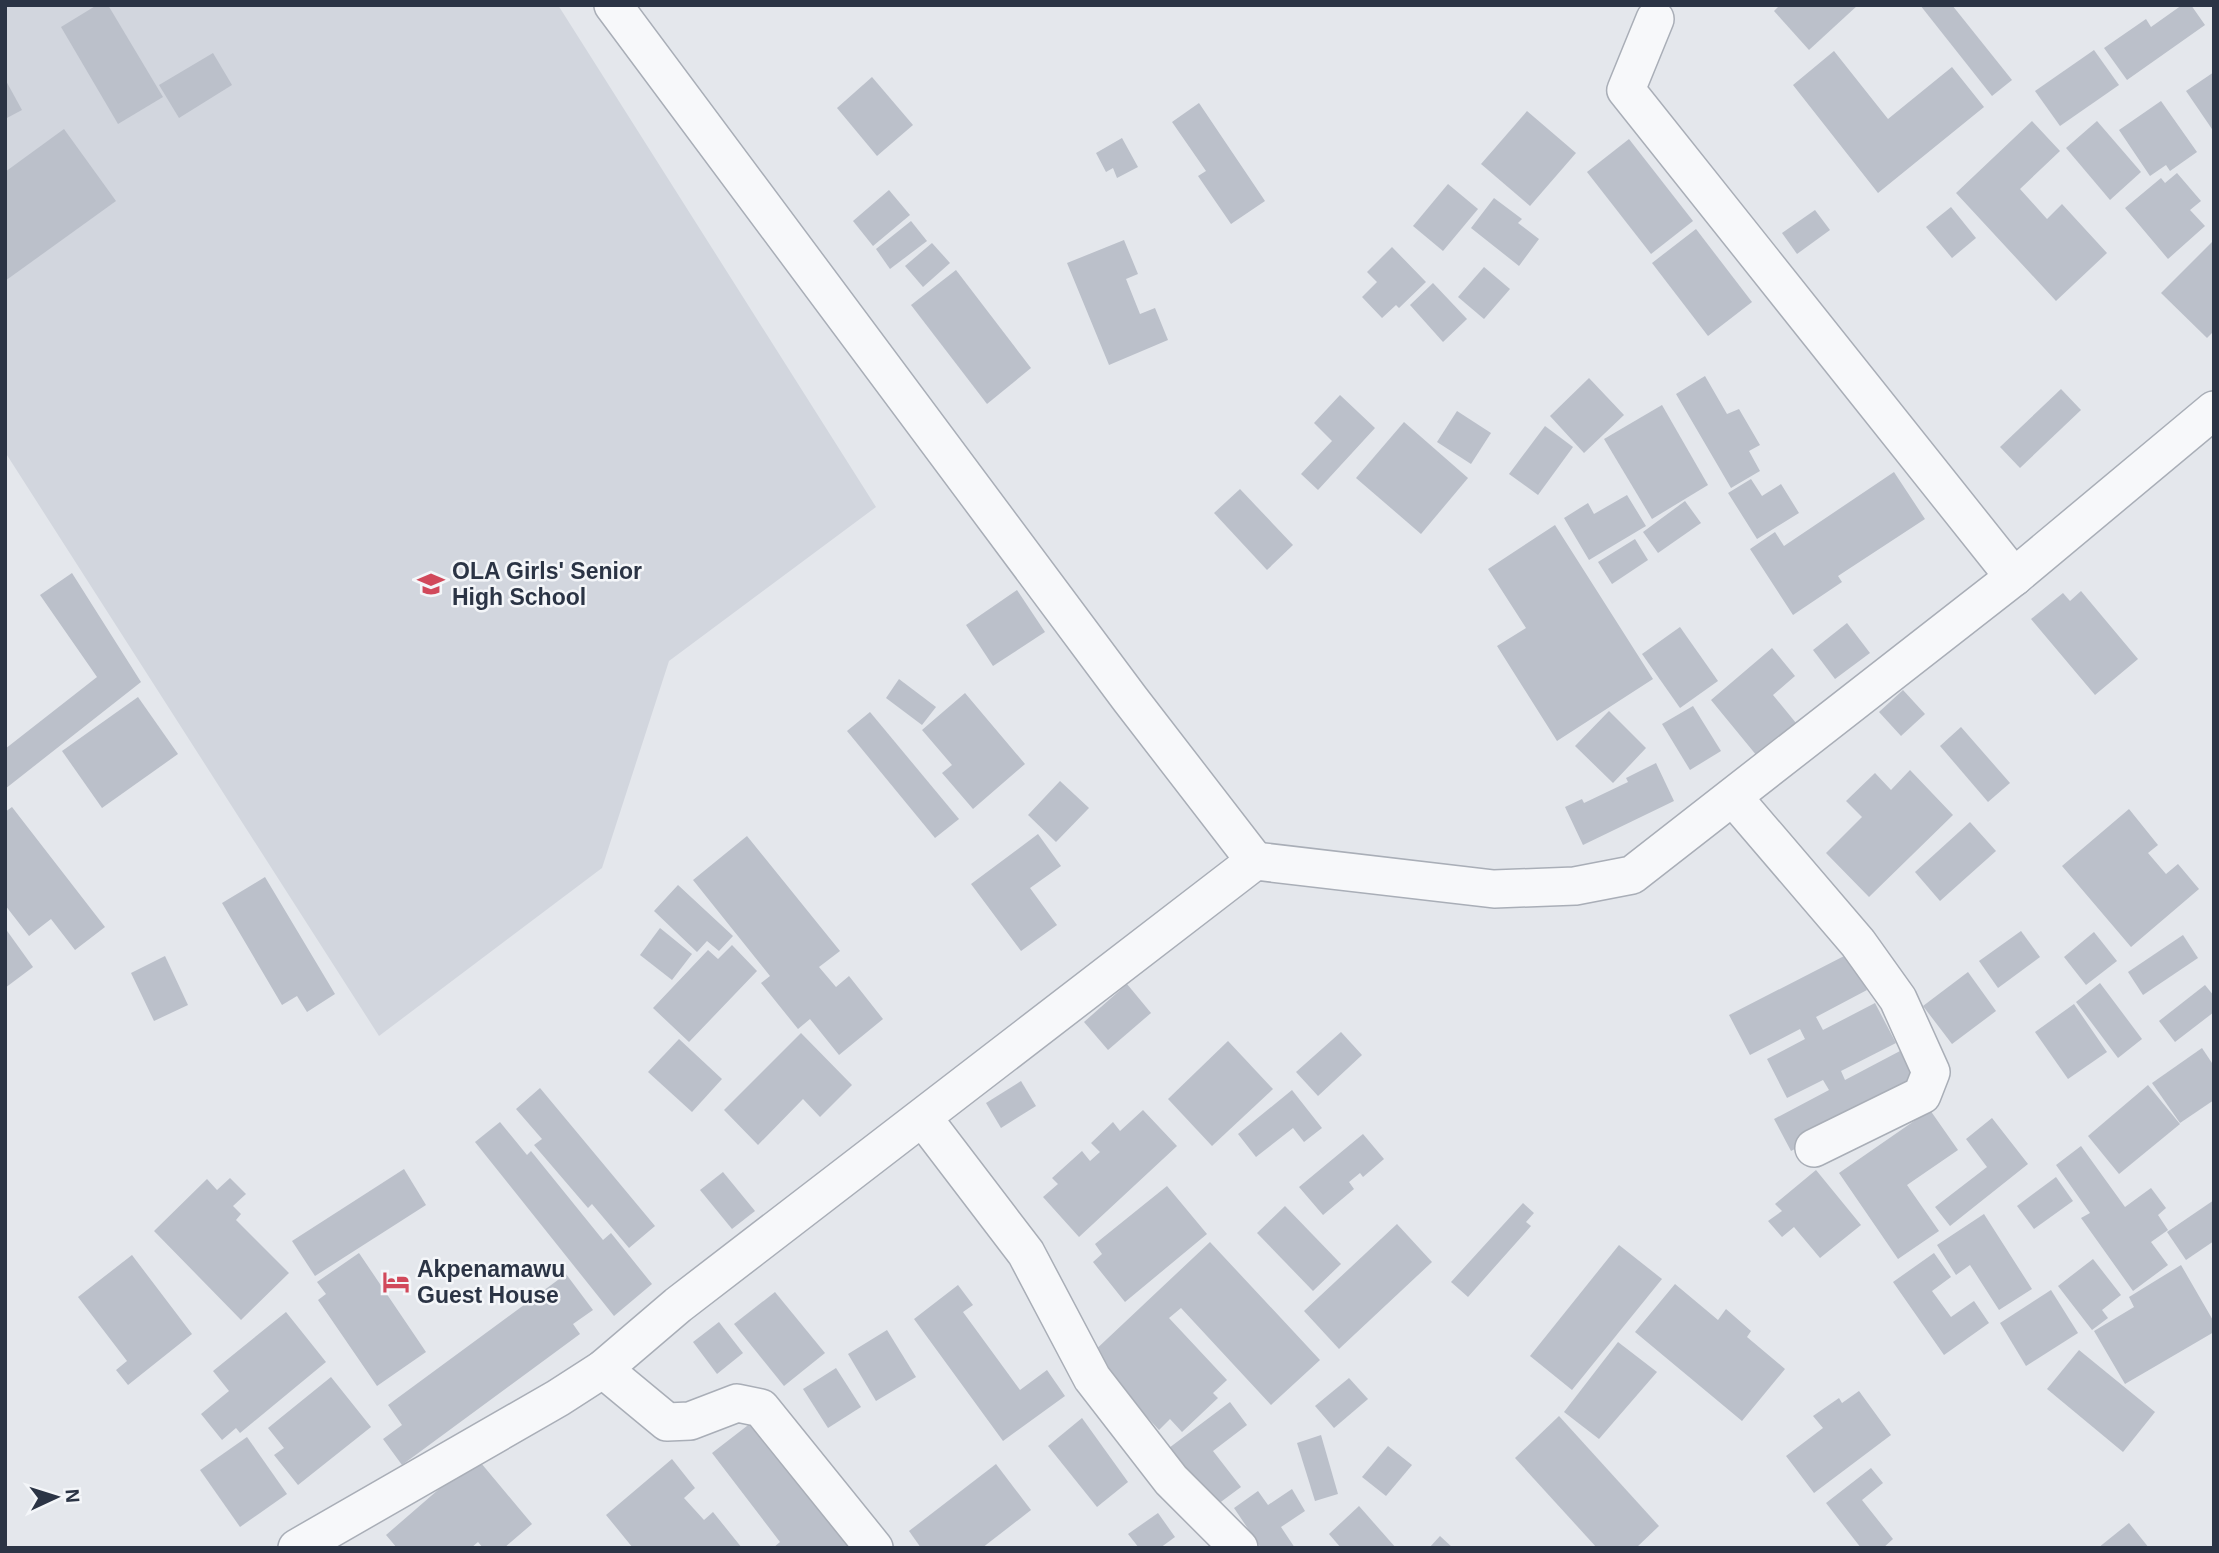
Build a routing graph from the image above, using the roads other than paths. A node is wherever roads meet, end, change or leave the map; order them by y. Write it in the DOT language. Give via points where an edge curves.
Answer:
graph roads {
  1 [pos="613,5"];
  2 [pos="1655,19"];
  3 [pos="2214,410"];
  4 [pos="2014,577"];
  5 [pos="1733,797"];
  6 [pos="1255,861"];
  7 [pos="923,1118"];
  8 [pos="1814,1148"];
  9 [pos="603,1369"];
  10 [pos="297,1548"];
  11 [pos="874,1548"];
  12 [pos="1239,1548"];
  1 -- 6 [label="street"];
  2 -- 4 [label="street" via="1626,90"];
  3 -- 4 [label="street"];
  4 -- 5 [label="street"];
  5 -- 6 [label="street" via="1632,875 1575,886 1494,889"];
  5 -- 8 [label="street" via="1858,943 1898,999 1931,1072 1922,1095"];
  6 -- 7 [label="street"];
  7 -- 9 [label="street"];
  7 -- 12 [label="street" via="1026,1253 1092,1378 1171,1480"];
  9 -- 10 [label="street"];
  9 -- 11 [label="street" via="667,1422 690,1421 737,1403 761,1408"];
}
